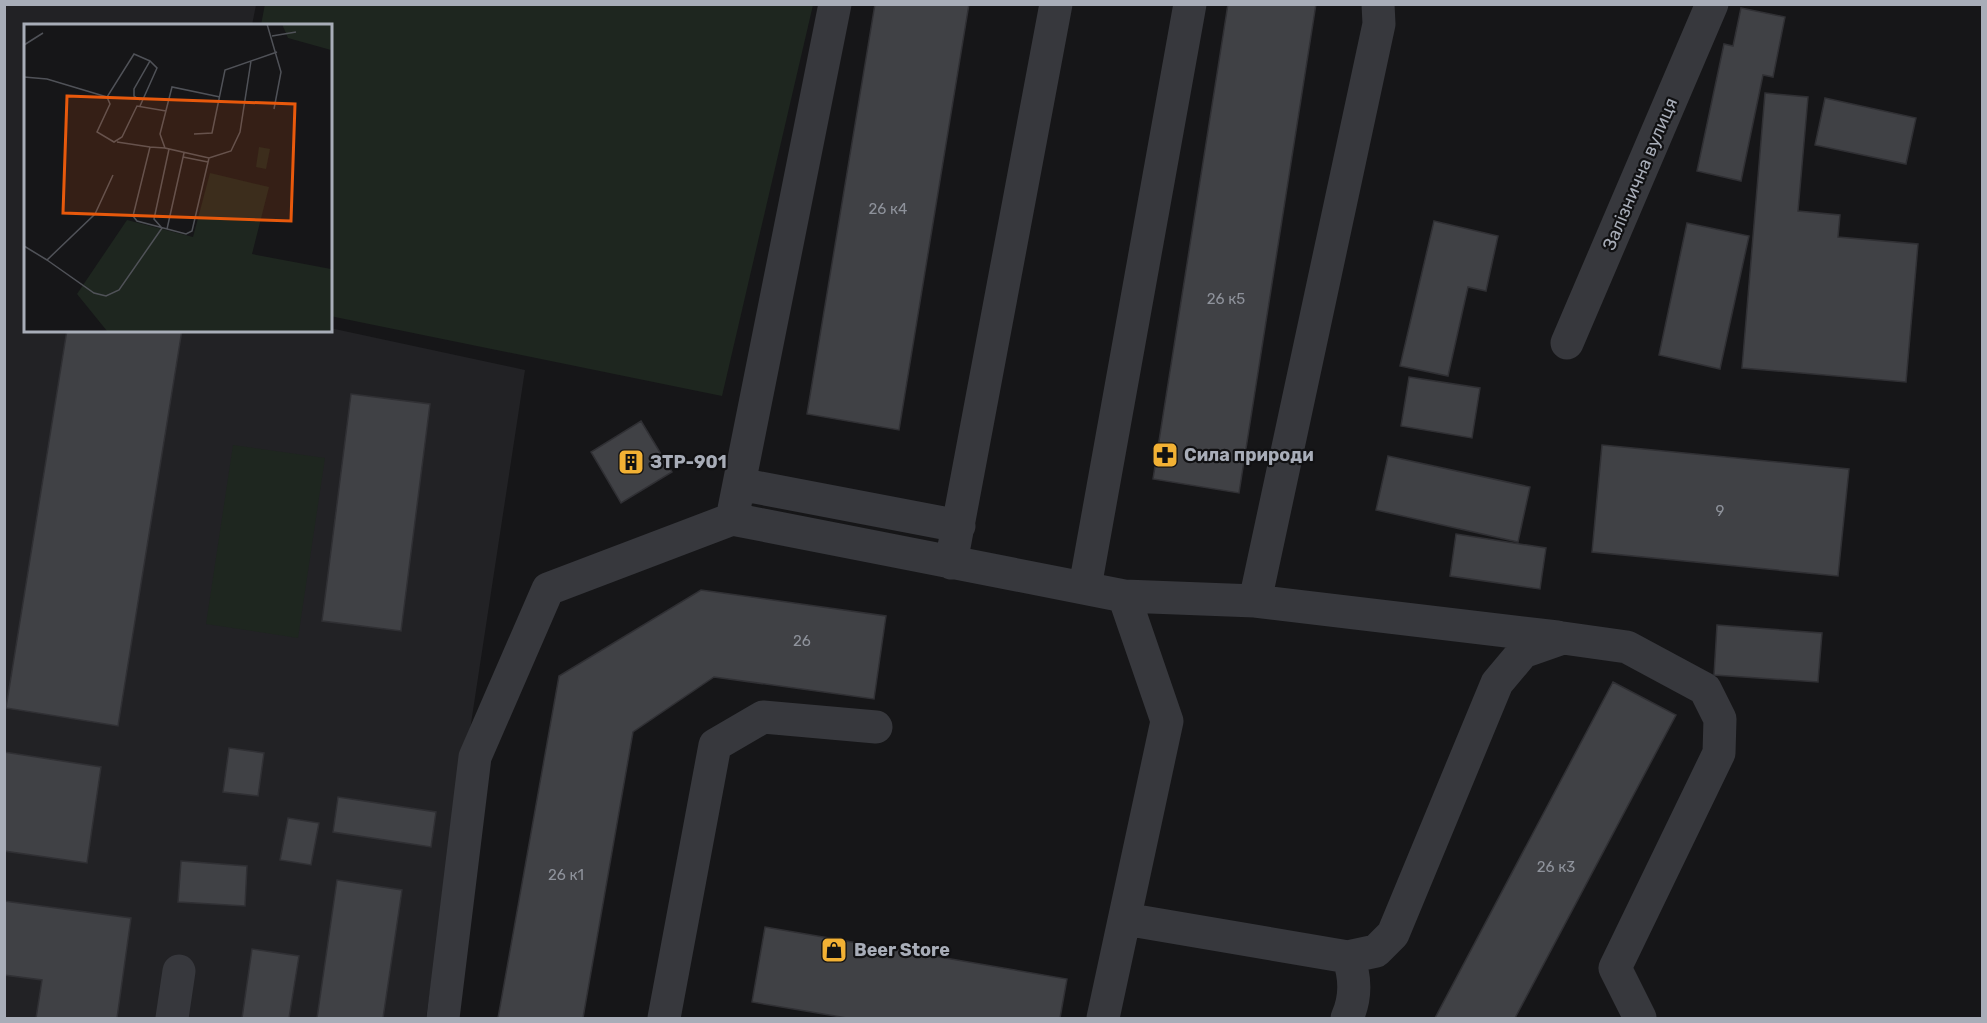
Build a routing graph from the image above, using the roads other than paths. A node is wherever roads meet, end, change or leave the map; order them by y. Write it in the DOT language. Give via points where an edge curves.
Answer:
graph roads {
  1 [pos="835,4"];
  2 [pos="1056,4"];
  3 [pos="1190,4"];
  4 [pos="1378,4"];
  5 [pos="1712,4"];
  6 [pos="1568,343"];
  7 [pos="739,484"];
  8 [pos="732,519"];
  9 [pos="959,526"];
  10 [pos="951,563"];
  11 [pos="1085,587"];
  12 [pos="1124,596"];
  13 [pos="1255,601"];
  14 [pos="1563,638"];
  15 [pos="876,727"];
  16 [pos="1125,919"];
  17 [pos="1348,957"];
  18 [pos="179,971"];
  19 [pos="1358,1014"];
  20 [pos="172,1018"];
  21 [pos="443,1018"];
  22 [pos="664,1018"];
  23 [pos="1103,1018"];
  24 [pos="1640,1018"];
  1 -- 7 [label="street"];
  2 -- 9 [label="street"];
  3 -- 11 [label="street"];
  4 -- 13 [label="street" via="1379,24"];
  5 -- 6 [label="street, Залізнична вулиця"];
  7 -- 8 [label="street"];
  7 -- 9 [label="street"];
  8 -- 10 [label="street"];
  8 -- 21 [label="street" via="548,589 475,757"];
  9 -- 10 [label="street"];
  10 -- 11 [label="street"];
  11 -- 12 [label="street"];
  12 -- 13 [label="street"];
  12 -- 16 [label="street" via="1167,721"];
  13 -- 14 [label="street"];
  14 -- 17 [label="street" via="1523,652 1497,683 1393,934 1377,951"];
  14 -- 24 [label="street" via="1627,647 1705,689 1720,719 1719,753 1615,968"];
  15 -- 22 [label="street" via="763,717 715,745"];
  16 -- 17 [label="street"];
  16 -- 23 [label="street"];
  17 -- 19 [label="street" via="1354,973"];
  18 -- 20 [label="street"];
}
